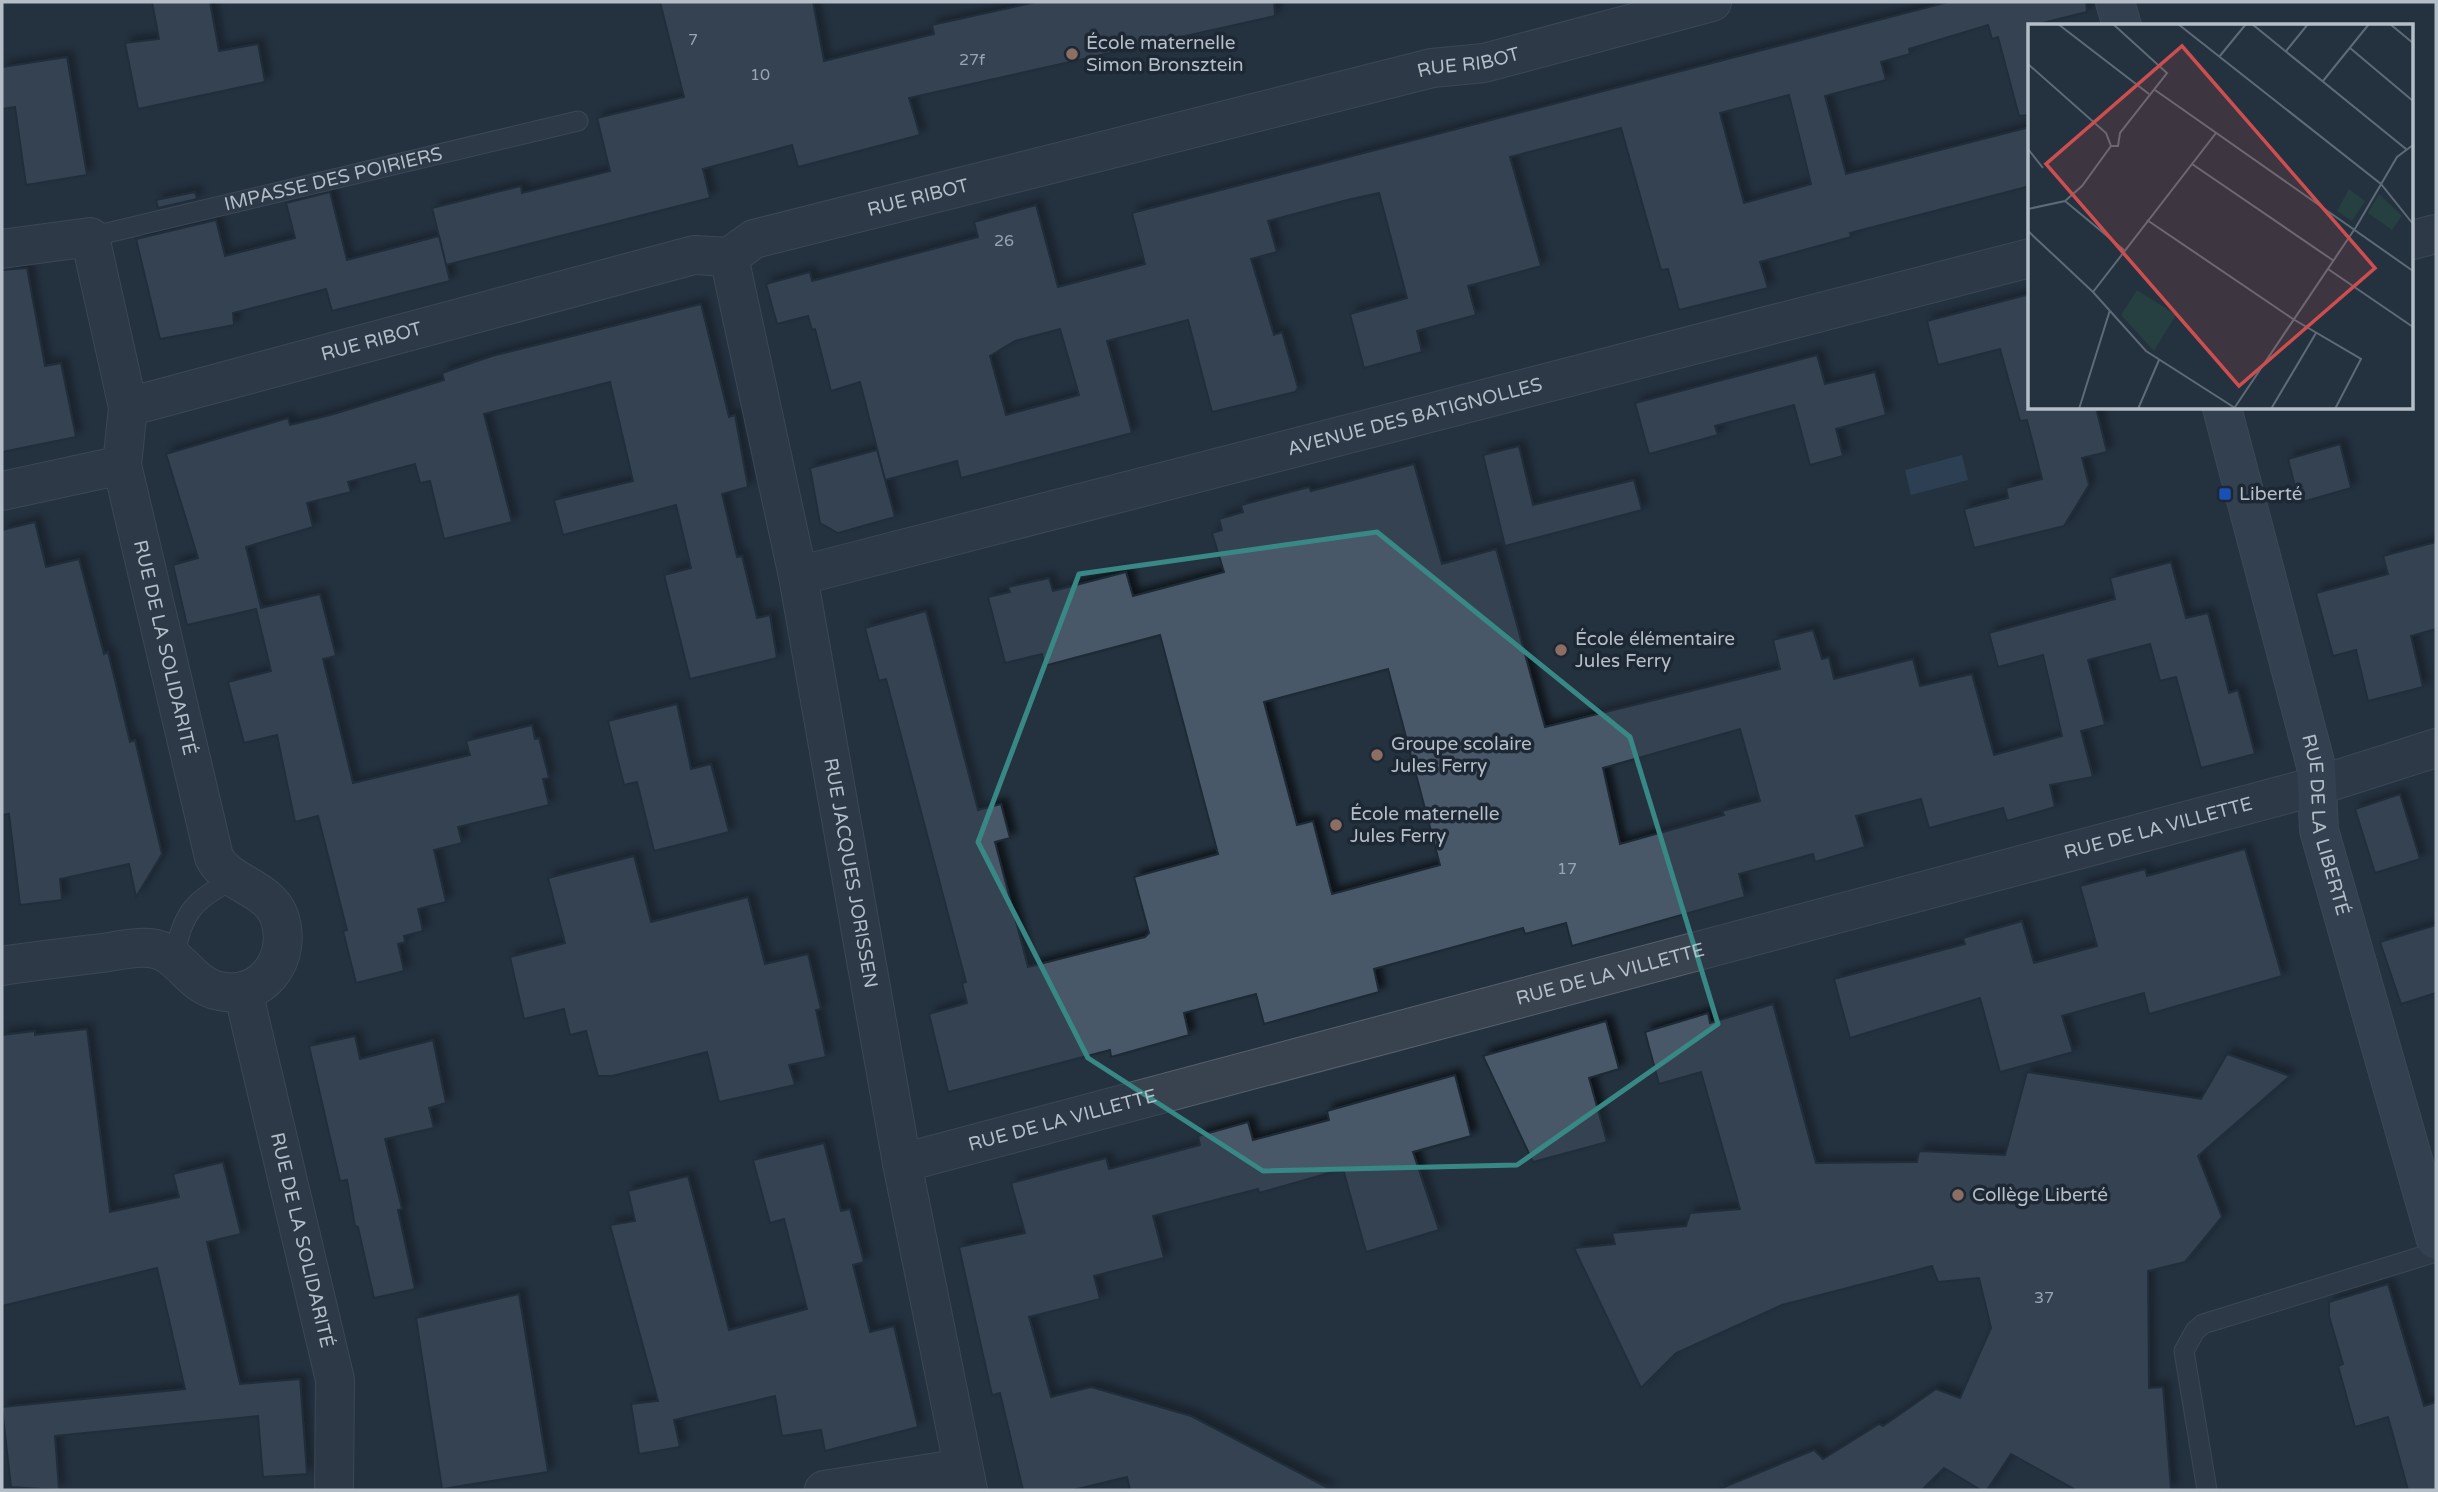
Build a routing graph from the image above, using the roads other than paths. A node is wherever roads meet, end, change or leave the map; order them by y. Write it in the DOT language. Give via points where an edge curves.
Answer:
graph roads {
  1 [pos="1712,2"];
  2 [pos="2115,2"];
  3 [pos="2121,24"];
  4 [pos="578,121"];
  5 [pos="2436,234"];
  6 [pos="90,237"];
  7 [pos="2414,240"];
  8 [pos="2,249"];
  9 [pos="729,257"];
  10 [pos="2028,259"];
  11 [pos="128,407"];
  12 [pos="2223,410"];
  13 [pos="122,465"];
  14 [pos="2,491"];
  15 [pos="798,576"];
  16 [pos="2436,748"];
  17 [pos="2318,786"];
  18 [pos="234,880"];
  19 [pos="175,956"];
  20 [pos="2,966"];
  21 [pos="243,991"];
  22 [pos="902,1163"];
  23 [pos="2436,1240"];
  24 [pos="2436,1252"];
  25 [pos="966,1479"];
  26 [pos="334,1490"];
  27 [pos="824,1490"];
  28 [pos="2207,1490"];
  1 -- 9 [label="street, RUE RIBOT" via="1485,63 1432,68 754,239"];
  2 -- 3 [label="street"];
  4 -- 6 [label="lane, IMPASSE DES POIRIERS"];
  5 -- 7 [label="street"];
  6 -- 8 [label="street"];
  6 -- 11 [label="street, RUE DE LA SOLIDARITÉ"];
  9 -- 11 [label="street, RUE RIBOT" via="694,256"];
  9 -- 15 [label="street, RUE JACQUES JORISSEN"];
  10 -- 15 [label="street, AVENUE DES BATIGNOLLES"];
  11 -- 13 [label="street, RUE DE LA SOLIDARITÉ"];
  12 -- 17 [label="street, RUE DE LA LIBERTÉ"];
  13 -- 14 [label="street"];
  13 -- 18 [label="street, RUE DE LA SOLIDARITÉ" via="214,857"];
  15 -- 22 [label="street, RUE JACQUES JORISSEN"];
  16 -- 17 [label="street, RUE DE LA VILLETTE"];
  17 -- 22 [label="street, RUE DE LA VILLETTE"];
  17 -- 23 [label="street, RUE DE LA LIBERTÉ" via="2319,830"];
  18 -- 19 [label="lane" via="198,900 182,925"];
  18 -- 21 [label="street" via="255,891 278,913 284,945 271,974 258,986"];
  19 -- 20 [label="street" via="135,948"];
  19 -- 21 [label="street" via="190,974 215,990"];
  21 -- 26 [label="street, RUE DE LA SOLIDARITÉ" via="335,1380"];
  22 -- 25 [label="street, RUE JACQUES JORISSEN"];
  24 -- 28 [label="lane" via="2203,1324 2195,1331 2184,1351"];
  25 -- 27 [label="street"];
}
